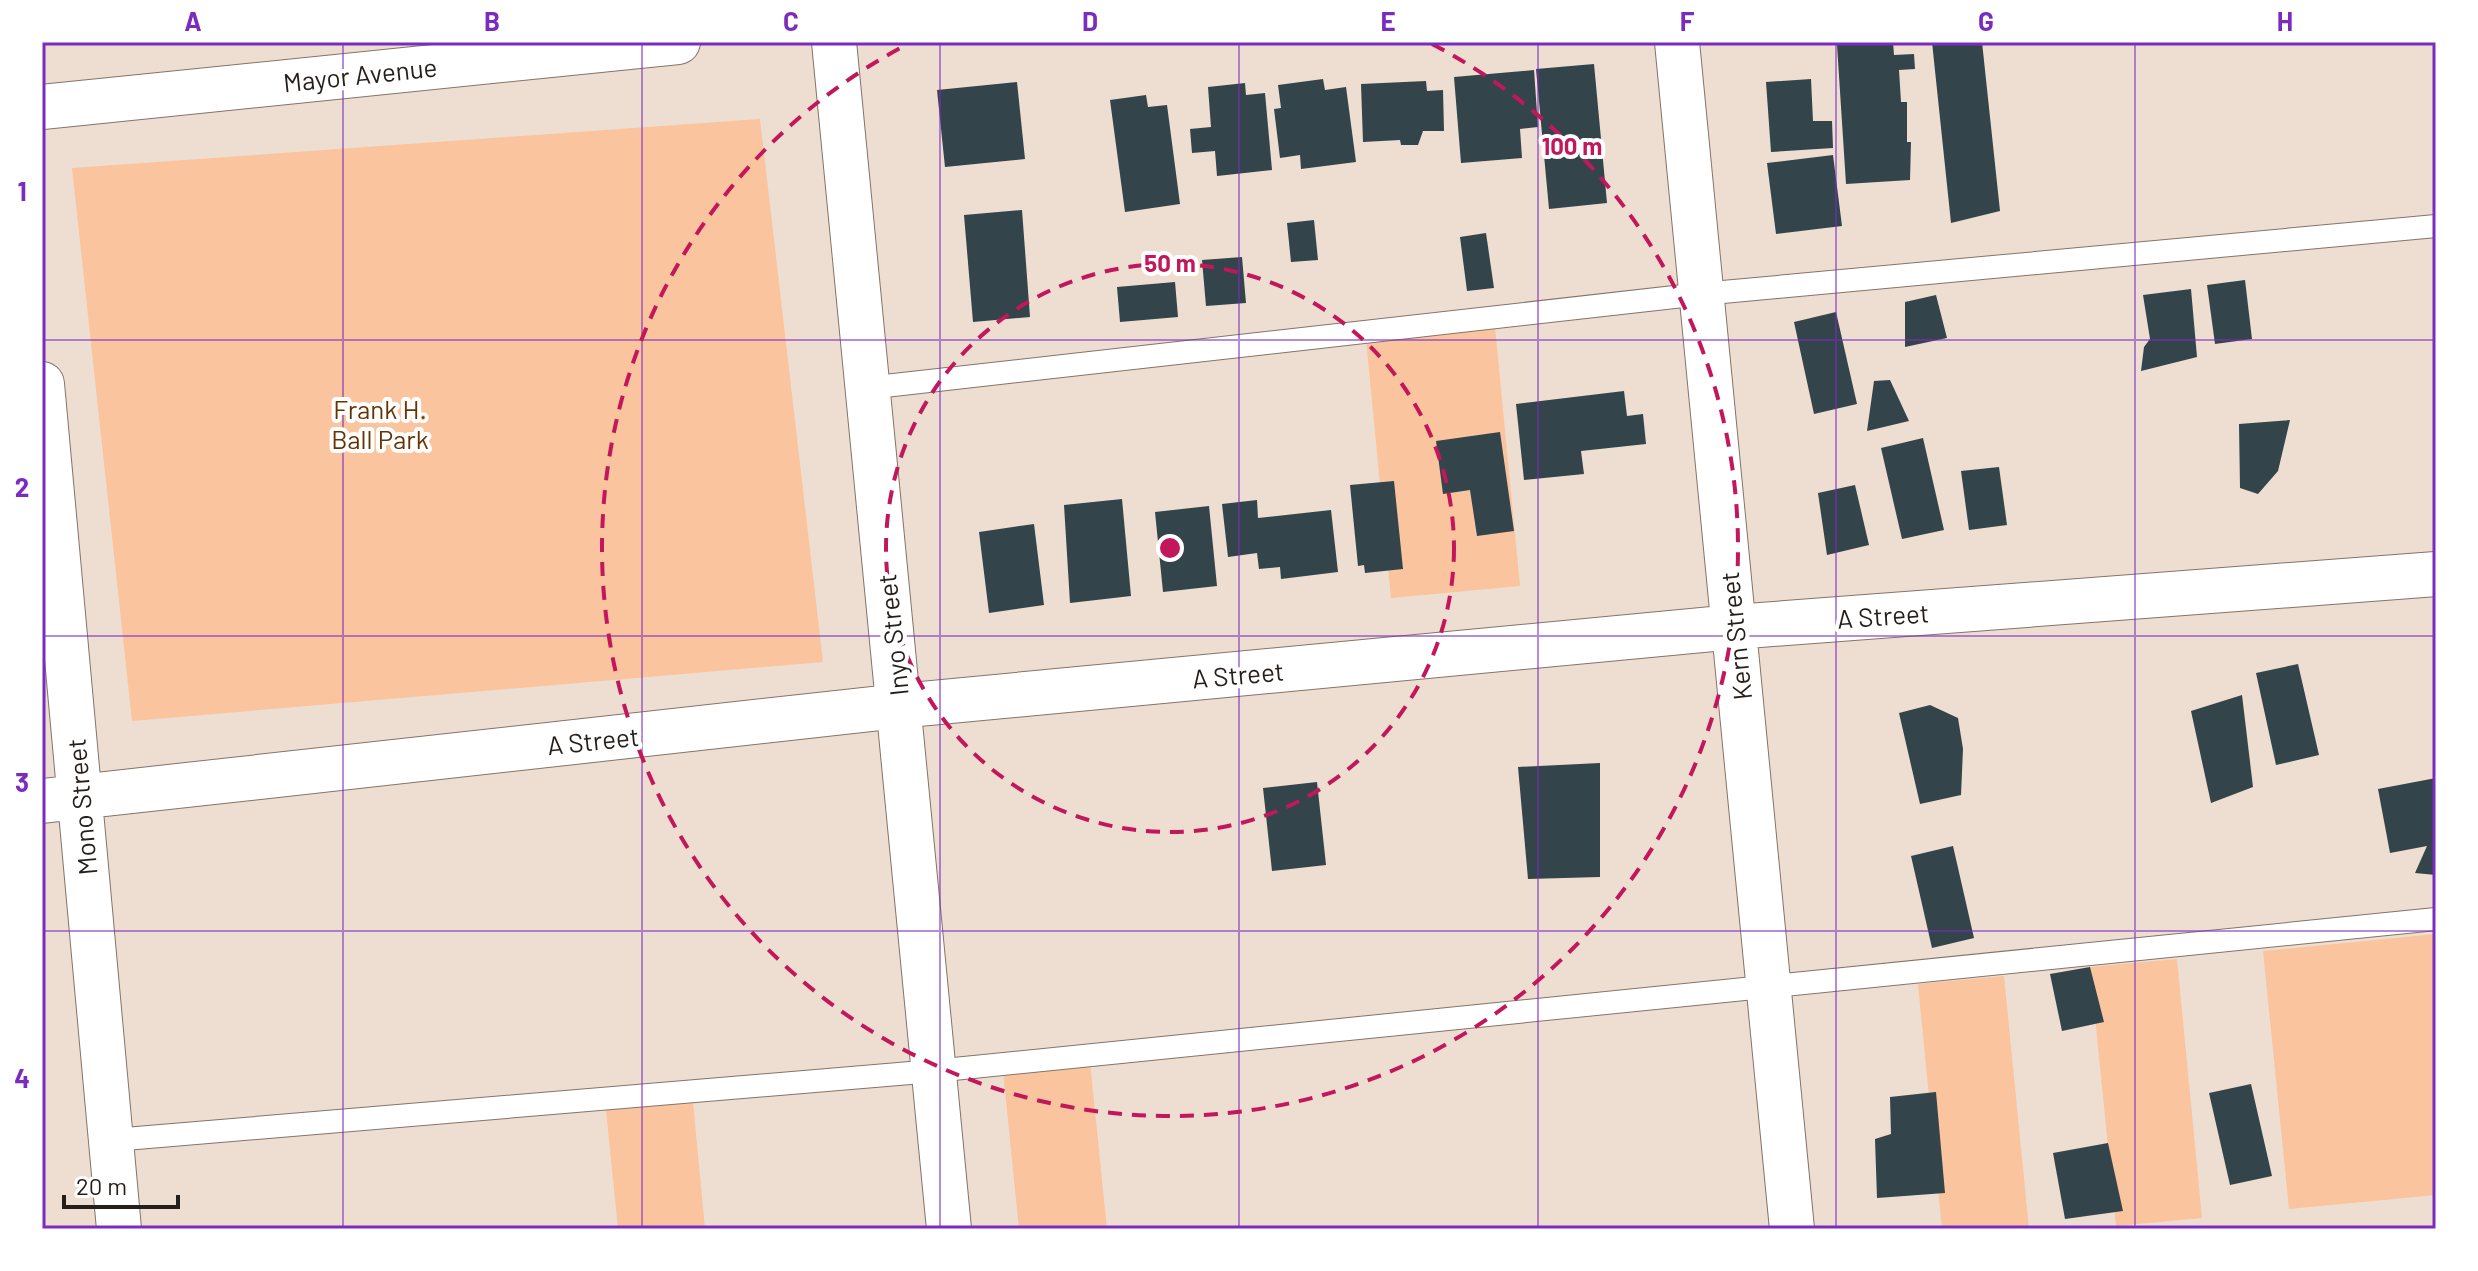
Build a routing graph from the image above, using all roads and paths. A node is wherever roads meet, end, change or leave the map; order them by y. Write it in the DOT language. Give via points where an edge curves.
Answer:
graph roads {
  1 [pos="678,42"];
  2 [pos="834,42"];
  3 [pos="1677,42"];
  4 [pos="42,107"];
  5 [pos="2436,226"];
  6 [pos="1701,294"];
  7 [pos="42,384"];
  8 [pos="867,388"];
  9 [pos="46,450"];
  10 [pos="2436,574"];
  11 [pos="1734,627"];
  12 [pos="899,706"];
  13 [pos="61,799"];
  14 [pos="2436,919"];
  15 [pos="1769,988"];
  16 [pos="934,1071"];
  17 [pos="113,1140"];
  18 [pos="119,1229"];
  19 [pos="949,1229"];
  20 [pos="1792,1229"];
  1 -- 4 [label="street, Mayor Avenue"];
  2 -- 8 [label="street, Inyo Street"];
  3 -- 6 [label="street, Kern Street"];
  5 -- 6 [label="lane"];
  6 -- 8 [label="lane"];
  6 -- 11 [label="street, Kern Street"];
  7 -- 9 [label="street, Mono Street"];
  8 -- 12 [label="street, Inyo Street"];
  9 -- 13 [label="street, Mono Street"];
  10 -- 11 [label="street, A Street"];
  11 -- 12 [label="street, A Street"];
  11 -- 15 [label="street, Kern Street"];
  12 -- 13 [label="street, A Street"];
  12 -- 16 [label="street, Inyo Street"];
  13 -- 17 [label="street, Mono Street"];
  14 -- 15 [label="lane"];
  15 -- 16 [label="lane"];
  15 -- 20 [label="street, Kern Street"];
  16 -- 17 [label="lane"];
  16 -- 19 [label="street, Inyo Street"];
  17 -- 18 [label="street, Mono Street"];
}
